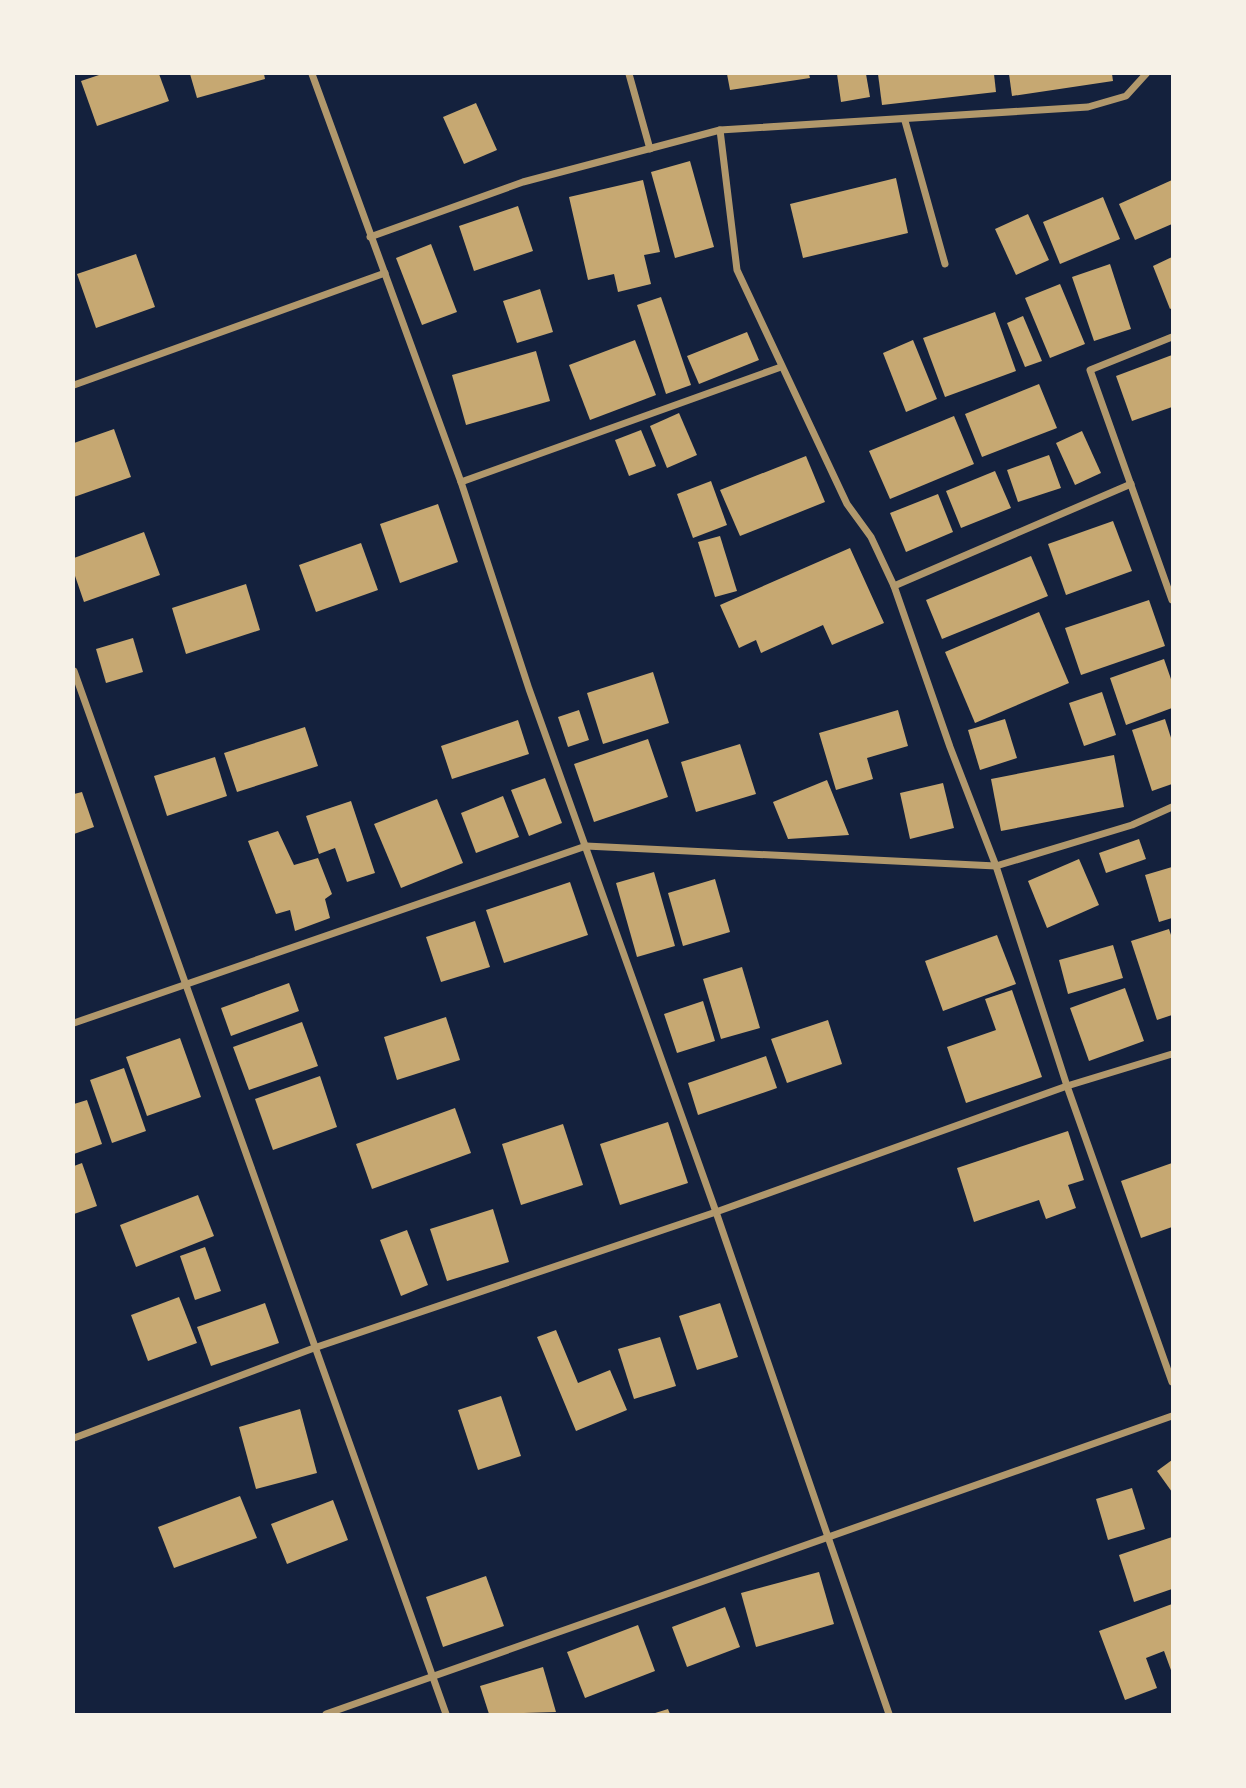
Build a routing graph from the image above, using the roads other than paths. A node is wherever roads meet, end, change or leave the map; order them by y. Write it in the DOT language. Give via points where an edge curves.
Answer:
graph roads {
  1 [pos="312,74"];
  2 [pos="628,74"];
  3 [pos="1146,74"];
  4 [pos="905,121"];
  5 [pos="720,130"];
  6 [pos="650,149"];
  7 [pos="370,237"];
  8 [pos="945,264"];
  9 [pos="385,273"];
  10 [pos="1172,337"];
  11 [pos="781,367"];
  12 [pos="74,385"];
  13 [pos="461,482"];
  14 [pos="1131,484"];
  15 [pos="894,586"];
  16 [pos="1172,600"];
  17 [pos="74,671"];
  18 [pos="1172,807"];
  19 [pos="586,846"];
  20 [pos="996,866"];
  21 [pos="186,982"];
  22 [pos="74,1023"];
  23 [pos="1172,1054"];
  24 [pos="1067,1086"];
  25 [pos="716,1212"];
  26 [pos="314,1348"];
  27 [pos="1172,1382"];
  28 [pos="1172,1416"];
  29 [pos="74,1438"];
  30 [pos="826,1537"];
  31 [pos="433,1677"];
  32 [pos="326,1714"];
  33 [pos="446,1714"];
  34 [pos="888,1714"];
  1 -- 7 [label="street"];
  2 -- 6 [label="street"];
  3 -- 4 [label="street" via="1126,96 1088,107"];
  4 -- 5 [label="street"];
  4 -- 8 [label="street"];
  5 -- 6 [label="street"];
  5 -- 11 [label="street" via="737,270"];
  6 -- 7 [label="street" via="523,182"];
  7 -- 9 [label="street"];
  9 -- 12 [label="street"];
  9 -- 13 [label="street"];
  10 -- 14 [label="street" via="1090,370"];
  11 -- 13 [label="street"];
  11 -- 15 [label="street" via="847,504 871,537"];
  13 -- 19 [label="street"];
  14 -- 15 [label="street"];
  14 -- 16 [label="street"];
  15 -- 20 [label="street"];
  17 -- 21 [label="street"];
  18 -- 20 [label="street" via="1132,825"];
  19 -- 20 [label="street"];
  19 -- 21 [label="street"];
  19 -- 25 [label="street"];
  20 -- 24 [label="street"];
  21 -- 22 [label="street"];
  21 -- 26 [label="street"];
  23 -- 24 [label="street"];
  24 -- 25 [label="street"];
  24 -- 27 [label="street"];
  25 -- 26 [label="street"];
  25 -- 30 [label="street"];
  26 -- 29 [label="street"];
  26 -- 31 [label="street"];
  28 -- 30 [label="street"];
  30 -- 31 [label="street"];
  30 -- 34 [label="street"];
  31 -- 32 [label="street"];
  31 -- 33 [label="street"];
}
